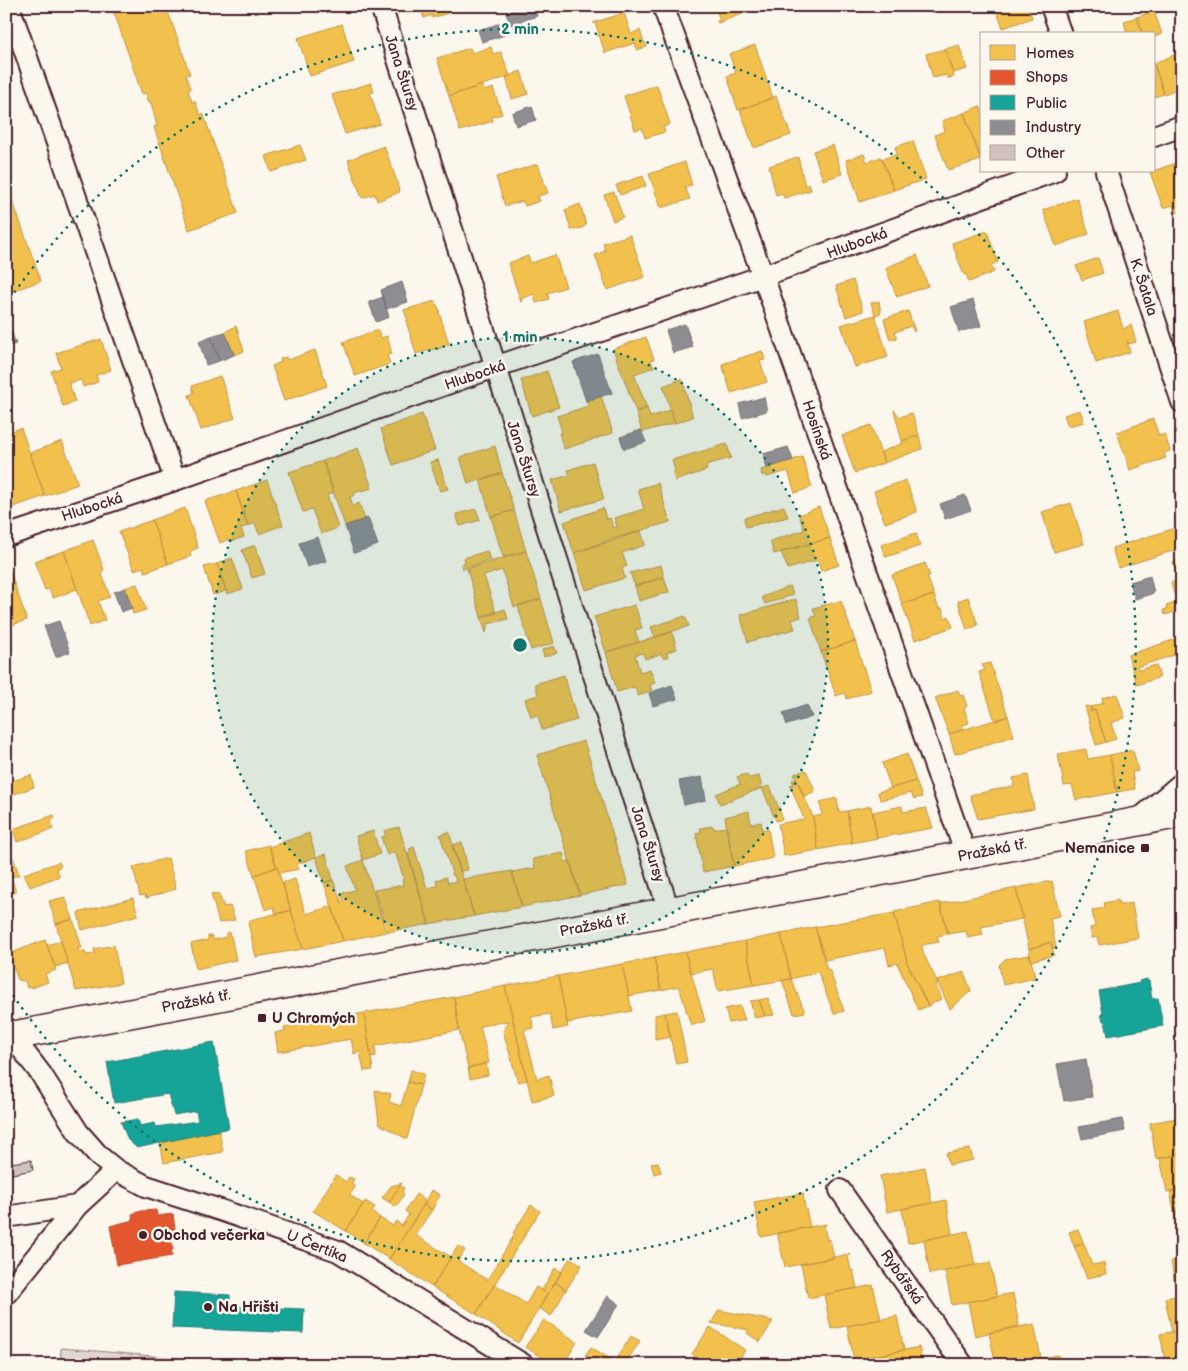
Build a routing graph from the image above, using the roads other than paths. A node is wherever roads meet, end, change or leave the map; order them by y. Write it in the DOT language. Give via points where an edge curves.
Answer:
graph roads {
  1 [pos="9,6"];
  2 [pos="381,6"];
  3 [pos="662,6"];
  4 [pos="1052,6"];
  5 [pos="1059,32"];
  6 [pos="1182,126"];
  7 [pos="1156,135"];
  8 [pos="1052,172"];
  9 [pos="1106,172"];
  10 [pos="763,276"];
  11 [pos="495,367"];
  12 [pos="1182,402"];
  13 [pos="174,480"];
  14 [pos="6,536"];
  15 [pos="1182,783"];
  16 [pos="1182,813"];
  17 [pos="1136,822"];
  18 [pos="966,856"];
  19 [pos="669,911"];
  20 [pos="8,1034"];
  21 [pos="116,1170"];
  22 [pos="840,1190"];
  23 [pos="77,1206"];
  24 [pos="6,1217"];
  25 [pos="6,1294"];
  26 [pos="524,1365"];
  27 [pos="963,1365"];
  1 -- 13 [label="street"];
  2 -- 11 [label="street, Jana Štursy"];
  3 -- 10 [label="street, Hosínská"];
  4 -- 5 [label="street"];
  6 -- 7 [label="street"];
  8 -- 10 [label="street, Hlubocká"];
  9 -- 12 [label="street, K. Šatala"];
  10 -- 11 [label="street, Hlubocká"];
  10 -- 18 [label="street, Hosínská"];
  11 -- 13 [label="street, Hlubocká"];
  11 -- 19 [label="street, Jana Štursy"];
  13 -- 14 [label="street, Hlubocká"];
  15 -- 17 [label="street"];
  16 -- 17 [label="main road, Pražská tř."];
  17 -- 18 [label="main road, Pražská tř."];
  18 -- 19 [label="main road, Pražská tř."];
  19 -- 20 [label="main road, Pražská tř."];
  20 -- 21 [label="street, U Čertíka" via="41,1074 78,1132"];
  21 -- 23 [label="street"];
  21 -- 26 [label="street, U Čertíka" via="146,1186 338,1251"];
  22 -- 27 [label="street, Rybářská"];
  23 -- 24 [label="street"];
  23 -- 25 [label="street"];
}
